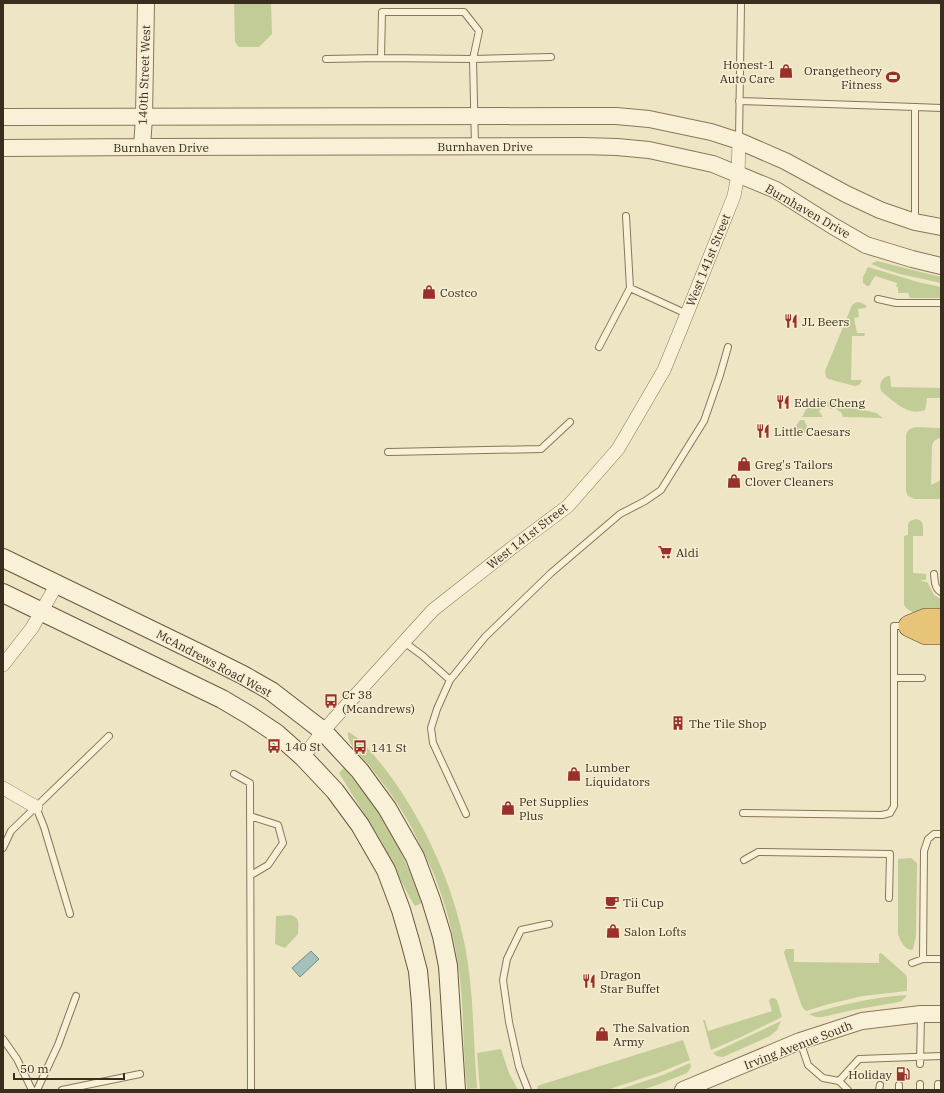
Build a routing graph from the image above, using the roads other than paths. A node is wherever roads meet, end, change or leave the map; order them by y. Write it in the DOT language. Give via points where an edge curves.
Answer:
graph roads {
  1 [pos="146,3"];
  2 [pos="741,3"];
  3 [pos="326,58"];
  4 [pos="381,58"];
  5 [pos="551,58"];
  6 [pos="473,59"];
  7 [pos="739,101"];
  8 [pos="915,107"];
  9 [pos="941,108"];
  10 [pos="144,116"];
  11 [pos="475,116"];
  12 [pos="3,117"];
  13 [pos="739,142"];
  14 [pos="475,146"];
  15 [pos="142,147"];
  16 [pos="3,148"];
  17 [pos="738,175"];
  18 [pos="626,216"];
  19 [pos="915,222"];
  20 [pos="941,227"];
  21 [pos="941,266"];
  22 [pos="630,288"];
  23 [pos="878,299"];
  24 [pos="941,303"];
  25 [pos="687,314"];
  26 [pos="599,347"];
  27 [pos="728,347"];
  28 [pos="570,422"];
  29 [pos="388,452"];
  30 [pos="3,558"];
  31 [pos="934,574"];
  32 [pos="57,584"];
  33 [pos="941,592"];
  34 [pos="3,593"];
  35 [pos="41,612"];
  36 [pos="941,619"];
  37 [pos="910,626"];
  38 [pos="941,634"];
  39 [pos="404,642"];
  40 [pos="3,665"];
  41 [pos="894,678"];
  42 [pos="922,678"];
  43 [pos="450,680"];
  44 [pos="323,731"];
  45 [pos="109,736"];
  46 [pos="303,757"];
  47 [pos="234,774"];
  48 [pos="3,788"];
  49 [pos="36,807"];
  50 [pos="743,813"];
  51 [pos="466,814"];
  52 [pos="250,816"];
  53 [pos="941,834"];
  54 [pos="3,848"];
  55 [pos="744,860"];
  56 [pos="251,875"];
  57 [pos="889,898"];
  58 [pos="70,914"];
  59 [pos="549,924"];
  60 [pos="923,959"];
  61 [pos="941,959"];
  62 [pos="912,963"];
  63 [pos="76,996"];
  64 [pos="921,1014"];
  65 [pos="941,1014"];
  66 [pos="3,1039"];
  67 [pos="800,1041"];
  68 [pos="921,1056"];
  69 [pos="940,1056"];
  70 [pos="938,1063"];
  71 [pos="920,1064"];
  72 [pos="140,1074"];
  73 [pos="839,1081"];
  74 [pos="32,1090"];
  75 [pos="37,1090"];
  76 [pos="62,1090"];
  77 [pos="251,1090"];
  78 [pos="425,1090"];
  79 [pos="456,1090"];
  80 [pos="528,1090"];
  81 [pos="683,1090"];
  82 [pos="848,1090"];
  1 -- 10 [label="street, 140th Street West"];
  2 -- 7 [label="lane"];
  3 -- 4 [label="lane"];
  4 -- 6 [label="lane"];
  4 -- 6 [label="lane" via="382,12 464,12 479,31"];
  5 -- 6 [label="lane"];
  6 -- 11 [label="lane"];
  7 -- 8 [label="lane"];
  7 -- 13 [label="lane"];
  8 -- 9 [label="lane"];
  8 -- 19 [label="lane"];
  10 -- 11 [label="street"];
  10 -- 12 [label="street"];
  10 -- 15 [label="street, 140th Street West"];
  11 -- 13 [label="street" via="616,116 649,119 711,132"];
  11 -- 14 [label="lane"];
  13 -- 17 [label="street, West 141st Street"];
  13 -- 19 [label="street" via="785,161 853,198"];
  14 -- 15 [label="street, Burnhaven Drive"];
  14 -- 17 [label="street, Burnhaven Drive" via="617,147 649,150 713,164"];
  15 -- 16 [label="street, Burnhaven Drive"];
  17 -- 21 [label="street, Burnhaven Drive" via="776,190 866,245"];
  17 -- 25 [label="street, West 141st Street" via="734,196"];
  18 -- 22 [label="lane"];
  19 -- 20 [label="street"];
  22 -- 25 [label="lane"];
  22 -- 26 [label="lane"];
  23 -- 24 [label="lane" via="896,303"];
  25 -- 39 [label="street, West 141st Street" via="664,370 618,449 568,506 433,610"];
  27 -- 43 [label="lane" via="704,421 661,490 620,514 551,573 485,637"];
  28 -- 29 [label="lane" via="541,449"];
  30 -- 32 [label="main road, McAndrews Road West"];
  31 -- 33 [label="lane" via="935,585"];
  32 -- 35 [label="street"];
  32 -- 44 [label="main road, McAndrews Road West" via="243,675 271,691"];
  34 -- 35 [label="main road"];
  35 -- 40 [label="street" via="32,628"];
  35 -- 46 [label="main road" via="222,699 276,733"];
  36 -- 37 [label="highway" via="926,619"];
  37 -- 38 [label="highway" via="926,634"];
  37 -- 41 [label="lane" via="894,626"];
  39 -- 43 [label="lane"];
  39 -- 44 [label="street, West 141st Street"];
  41 -- 42 [label="lane"];
  41 -- 50 [label="lane" via="894,806 890,812 882,815"];
  43 -- 51 [label="lane" via="431,728 432,743"];
  44 -- 46 [label="street, West 141st Street"];
  44 -- 79 [label="main road, McAndrews Road West" via="360,771 387,808 415,857 431,900 448,966"];
  45 -- 49 [label="lane"];
  46 -- 78 [label="main road" via="335,791 360,825 386,870 401,910 418,971"];
  47 -- 52 [label="lane" via="250,783"];
  48 -- 49 [label="street"];
  49 -- 54 [label="lane" via="11,831"];
  49 -- 58 [label="lane"];
  52 -- 56 [label="lane"];
  52 -- 56 [label="lane" via="278,825 283,843 268,865"];
  53 -- 60 [label="lane" via="934,834 928,839 924,851"];
  55 -- 57 [label="lane" via="758,852 890,854"];
  56 -- 77 [label="lane"];
  59 -- 80 [label="lane" via="521,930 507,959 503,980 519,1067"];
  60 -- 61 [label="lane"];
  60 -- 62 [label="lane"];
  63 -- 75 [label="lane" via="58,1045"];
  64 -- 65 [label="street, Irving Avenue South"];
  64 -- 67 [label="street, Irving Avenue South" via="862,1021"];
  64 -- 68 [label="lane"];
  66 -- 74 [label="lane" via="17,1059"];
  67 -- 73 [label="lane" via="808,1065 823,1078"];
  67 -- 81 [label="street, Irving Avenue South" via="710,1082"];
  68 -- 69 [label="lane"];
  68 -- 71 [label="lane"];
  68 -- 73 [label="lane" via="879,1061 860,1059"];
  69 -- 70 [label="lane"];
  72 -- 76 [label="lane"];
  73 -- 82 [label="lane"];
}
